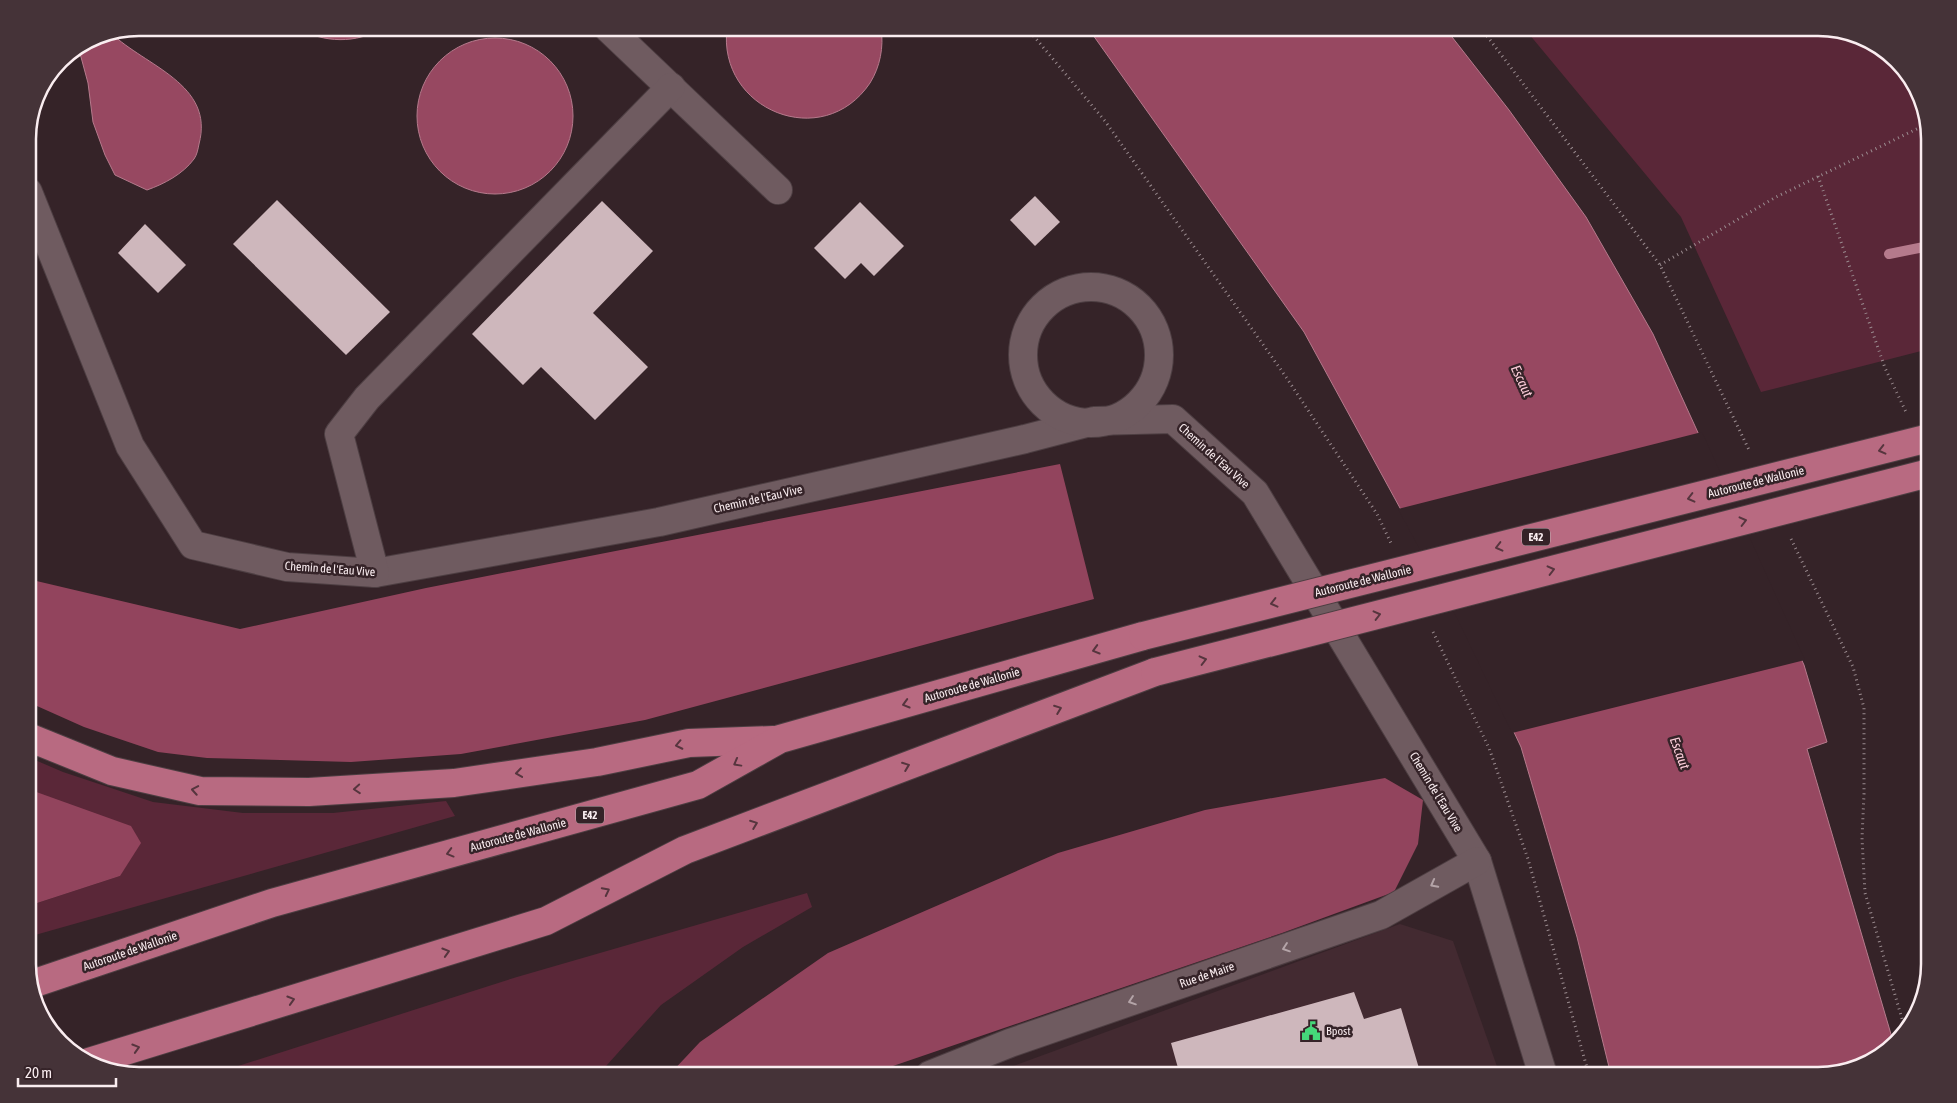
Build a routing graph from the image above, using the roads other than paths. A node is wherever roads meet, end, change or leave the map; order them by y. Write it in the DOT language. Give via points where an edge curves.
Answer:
graph roads {
  1 [pos="616,36"];
  2 [pos="671,88"];
  3 [pos="778,190"];
  4 [pos="36,212"];
  5 [pos="1094,421"];
  6 [pos="1921,440"];
  7 [pos="1921,475"];
  8 [pos="374,573"];
  9 [pos="780,739"];
  10 [pos="36,740"];
  11 [pos="1477,861"];
  12 [pos="38,982"];
  13 [pos="100,1059"];
  14 [pos="952,1067"];
  15 [pos="1539,1067"];
  1 -- 2 [label="street"];
  2 -- 3 [label="street"];
  2 -- 8 [label="street" via="367,398 339,434"];
  4 -- 8 [label="street, Chemin de l'Eau Vive" via="130,446 193,544 286,567"];
  5 -- 5 [label="street" via="1115,420 1135,408 1150,391 1158,369 1159,347 1153,324 1139,306 1121,293 1098,286 1076,288 1055,296 1038,311 1026,330 1022,352 1024,375 1034,395 1050,411 1070,421"];
  5 -- 8 [label="street, Chemin de l'Eau Vive" via="659,522"];
  5 -- 11 [label="street, Chemin de l'Eau Vive" via="1173,419 1256,493"];
  6 -- 9 [label="highway, Autoroute de Wallonie / E42, one-way, bridge" via="1143,636"];
  13 -- 7 [label="highway, one-way, bridge" via="546,921 685,850 1155,672"];
  9 -- 10 [label="highway, one-way" via="689,743 597,762 454,783 309,792 200,791 112,771"];
  9 -- 12 [label="highway, Autoroute de Wallonie / E42, one-way" via="698,785 272,903"];
  11 -- 14 [label="street, Rue de Maire, one-way" via="1381,915 1010,1043"];
  11 -- 15 [label="street, Chemin de l'Eau Vive"];
}
